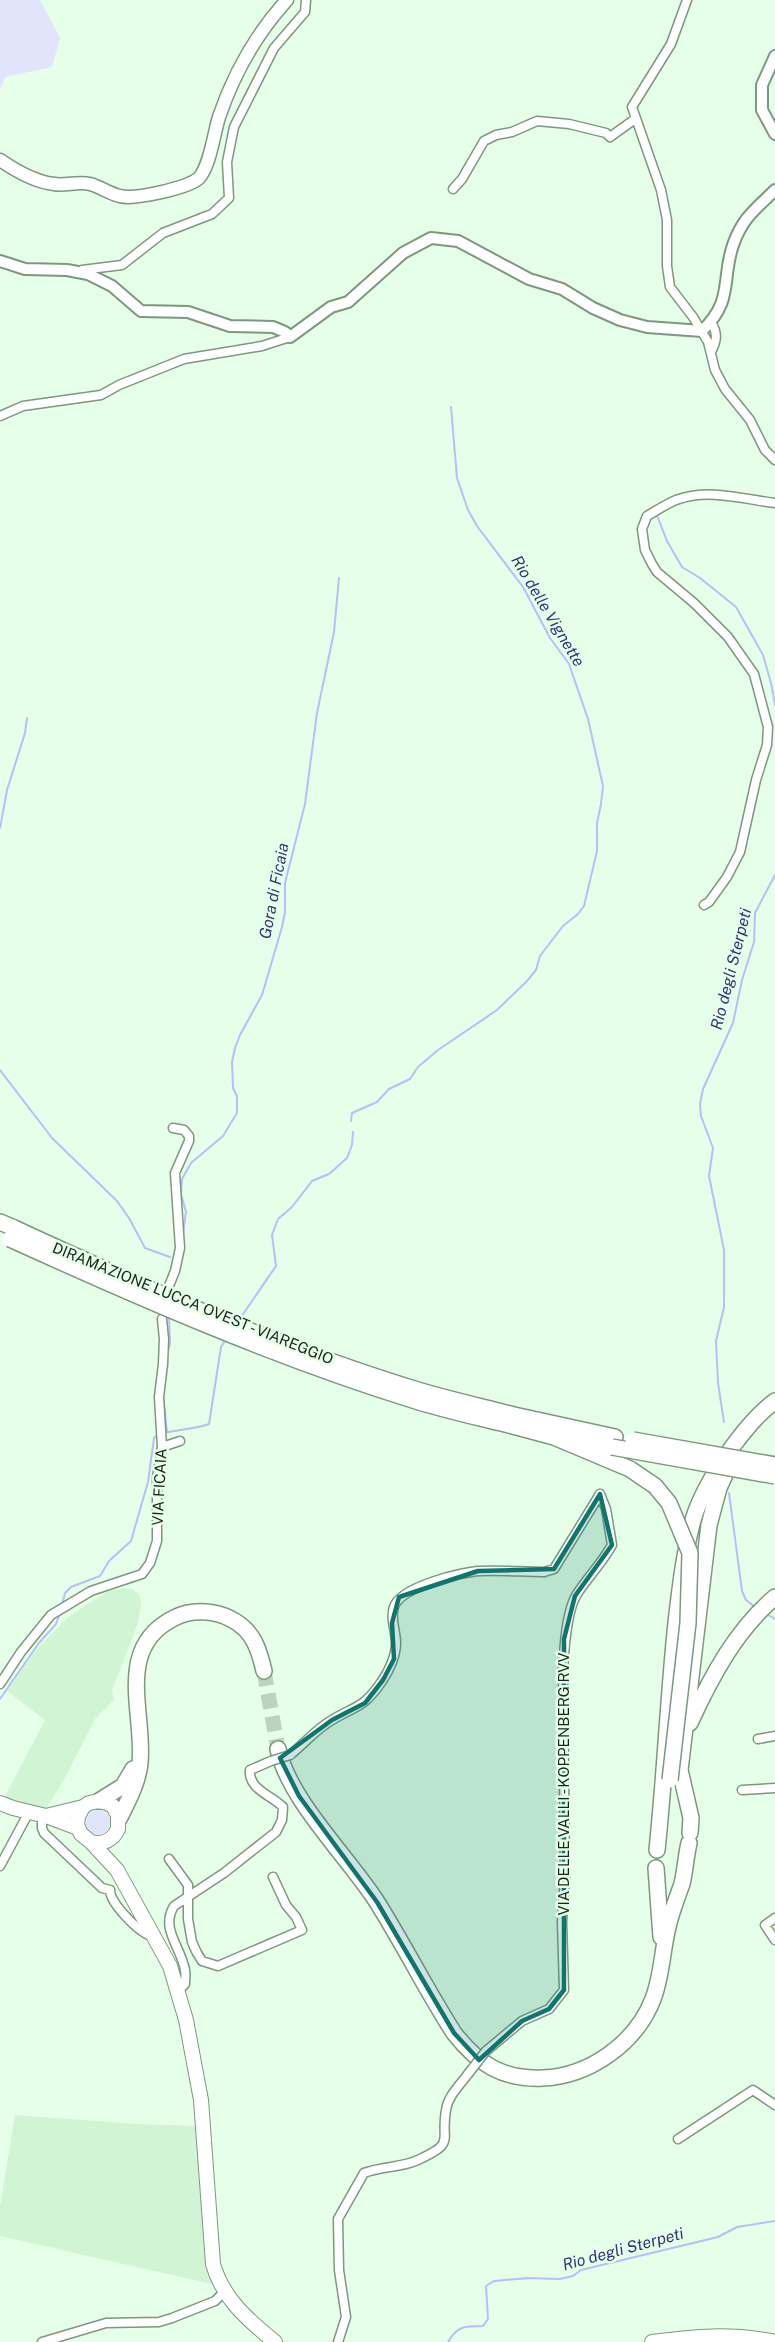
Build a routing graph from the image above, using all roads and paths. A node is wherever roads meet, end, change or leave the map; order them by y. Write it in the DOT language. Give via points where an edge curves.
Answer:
graph roads {
  1 [pos="288,0"];
  2 [pos="306,0"];
  3 [pos="687,0"];
  4 [pos="775,56"];
  5 [pos="635,119"];
  6 [pos="775,134"];
  7 [pos="0,160"];
  8 [pos="453,189"];
  9 [pos="775,190"];
  10 [pos="0,261"];
  11 [pos="67,270"];
  12 [pos="711,322"];
  13 [pos="702,332"];
  14 [pos="290,337"];
  15 [pos="711,352"];
  16 [pos="0,416"];
  17 [pos="775,460"];
  18 [pos="775,503"];
  19 [pos="704,905"];
  20 [pos="173,1128"];
  21 [pos="6,1231"];
  22 [pos="169,1286"];
  23 [pos="162,1319"];
  24 [pos="775,1401"];
  25 [pos="514,1420"];
  26 [pos="747,1431"];
  27 [pos="555,1437"];
  28 [pos="180,1441"];
  29 [pos="613,1442"];
  30 [pos="162,1447"];
  31 [pos="773,1467"];
  32 [pos="775,1597"];
  33 [pos="264,1671"];
  34 [pos="0,1684"];
  35 [pos="691,1710"];
  36 [pos="775,1736"];
  37 [pos="758,1739"];
  38 [pos="139,1749"];
  39 [pos="280,1755"];
  40 [pos="775,1788"];
  41 [pos="742,1790"];
  42 [pos="663,1798"];
  43 [pos="99,1801"];
  44 [pos="0,1803"];
  45 [pos="83,1807"];
  46 [pos="39,1814"];
  47 [pos="118,1826"];
  48 [pos="78,1828"];
  49 [pos="91,1842"];
  50 [pos="657,1850"];
  51 [pos="169,1859"];
  52 [pos="0,1866"];
  53 [pos="656,1868"];
  54 [pos="120,1874"];
  55 [pos="273,1877"];
  56 [pos="110,1890"];
  57 [pos="188,1896"];
  58 [pos="775,1918"];
  59 [pos="156,1937"];
  60 [pos="775,1940"];
  61 [pos="663,1955"];
  62 [pos="178,1991"];
  63 [pos="775,2105"];
  64 [pos="678,2139"];
  65 [pos="224,2292"];
  66 [pos="42,2342"];
  67 [pos="275,2342"];
  68 [pos="338,2342"];
  69 [pos="652,2342"];
  70 [pos="775,2342"];
  1 -- 7 [label="main road" via="270,18 240,63 206,164 199,177 185,185 130,198 86,183 54,184 15,170"];
  2 -- 11 [label="street" via="305,12 274,48 234,128 227,162 229,198 212,214 163,232 122,265"];
  3 -- 5 [label="street" via="670,44 632,107"];
  4 -- 6 [label="street" via="762,85 762,110"];
  5 -- 8 [label="street" via="610,137 569,124 537,121 496,135 484,141"];
  5 -- 13 [label="street" via="661,190 667,220 670,287"];
  9 -- 12 [label="street" via="747,215 732,248 726,294"];
  10 -- 11 [label="street" via="26,269"];
  11 -- 14 [label="street" via="88,274 112,286 141,311 188,312 230,327 273,327"];
  12 -- 13 [label="street"];
  12 -- 15 [label="street" via="716,331"];
  13 -- 14 [label="street" via="620,320 562,289 529,279 458,241 431,238 403,253 348,302 331,307"];
  13 -- 15 [label="street"];
  14 -- 16 [label="street" via="253,348 184,359 101,395 23,406"];
  15 -- 17 [label="street" via="725,389"];
  18 -- 19 [label="street" via="731,495 691,496 647,516 642,530 645,550 657,572 728,637 754,674 768,727 740,852"];
  20 -- 22 [label="street" via="184,1130 189,1142 175,1173 180,1248"];
  21 -- 25 [label="highway, DIRAMAZIONE LUCCA OVEST - VIAREGGIO, bridge" via="212,1327 282,1355 417,1401"];
  23 -- 30 [label="street, VIA FICAIA"];
  24 -- 26 [label="highway"];
  25 -- 27 [label="highway, DIRAMAZIONE LUCCA OVEST - VIAREGGIO"];
  25 -- 29 [label="highway, DIRAMAZIONE LUCCA OVEST - VIAREGGIO"];
  26 -- 35 [label="highway" via="719,1488 710,1525"];
  26 -- 42 [label="highway" via="711,1480 694,1518 674,1639"];
  27 -- 29 [label="highway, DIRAMAZIONE LUCCA OVEST - VIAREGGIO"];
  27 -- 42 [label="highway, bridge" via="630,1469 655,1486 669,1503 690,1553 688,1623 670,1779"];
  28 -- 30 [label="street"];
  29 -- 31 [label="highway, DIRAMAZIONE LUCCA OVEST - VIAREGGIO, bridge"];
  30 -- 34 [label="street, VIA FICAIA" via="157,1478 157,1541 150,1563 142,1574 92,1591 51,1615"];
  32 -- 35 [label="highway" via="731,1646"];
  33 -- 38 [label="highway" via="252,1636 228,1617 200,1612 168,1621 147,1641 137,1669"];
  35 -- 61 [label="highway" via="680,1770 691,1818 689,1838"];
  36 -- 37 [label="street"];
  38 -- 43 [label="highway" via="123,1786"];
  38 -- 47 [label="highway" via="138,1774"];
  39 -- 57 [label="street" via="250,1770 249,1777 256,1788 283,1807 276,1832"];
  39 -- 61 [label="highway" via="299,1796 376,1902 454,2033 483,2064 527,2079 572,2073 601,2060 624,2042 645,2014 661,1974"];
  39 -- 68 [label="street, VIA DELLE VALLI - KOPPENBERG RVV, bridge" via="365,1703 383,1680 394,1659 392,1623 399,1597 441,1580 478,1571 554,1569 600,1494 612,1545 575,1596 564,1639 564,1990 549,2009 522,2021 486,2051 468,2074 449,2099 443,2146 417,2161 364,2173 338,2219 339,2270 346,2317"];
  40 -- 41 [label="street"];
  42 -- 50 [label="highway"];
  43 -- 45 [label="main road"];
  43 -- 47 [label="main road" via="112,1806"];
  44 -- 46 [label="main road"];
  45 -- 46 [label="main road"];
  45 -- 48 [label="main road"];
  46 -- 48 [label="main road"];
  46 -- 52 [label="street"];
  46 -- 56 [label="street" via="49,1838 102,1888"];
  47 -- 49 [label="main road" via="105,1842"];
  47 -- 54 [label="main road" via="115,1851"];
  48 -- 49 [label="main road"];
  49 -- 54 [label="main road"];
  51 -- 57 [label="street" via="188,1885"];
  53 -- 61 [label="highway"];
  54 -- 56 [label="street"];
  54 -- 59 [label="main road"];
  55 -- 57 [label="street" via="302,1930 218,1966 202,1961 192,1942"];
  56 -- 59 [label="street" via="120,1909 147,1935"];
  57 -- 62 [label="street" via="174,1906 168,1928 186,1970 185,1984"];
  58 -- 60 [label="street" via="765,1925"];
  59 -- 62 [label="main road"];
  62 -- 65 [label="main road" via="201,2100 213,2264"];
  63 -- 64 [label="street" via="753,2090"];
  65 -- 66 [label="street" via="215,2301 159,2322 106,2323"];
  65 -- 67 [label="main road"];
  69 -- 70 [label="main road" via="718,2335"];
}
